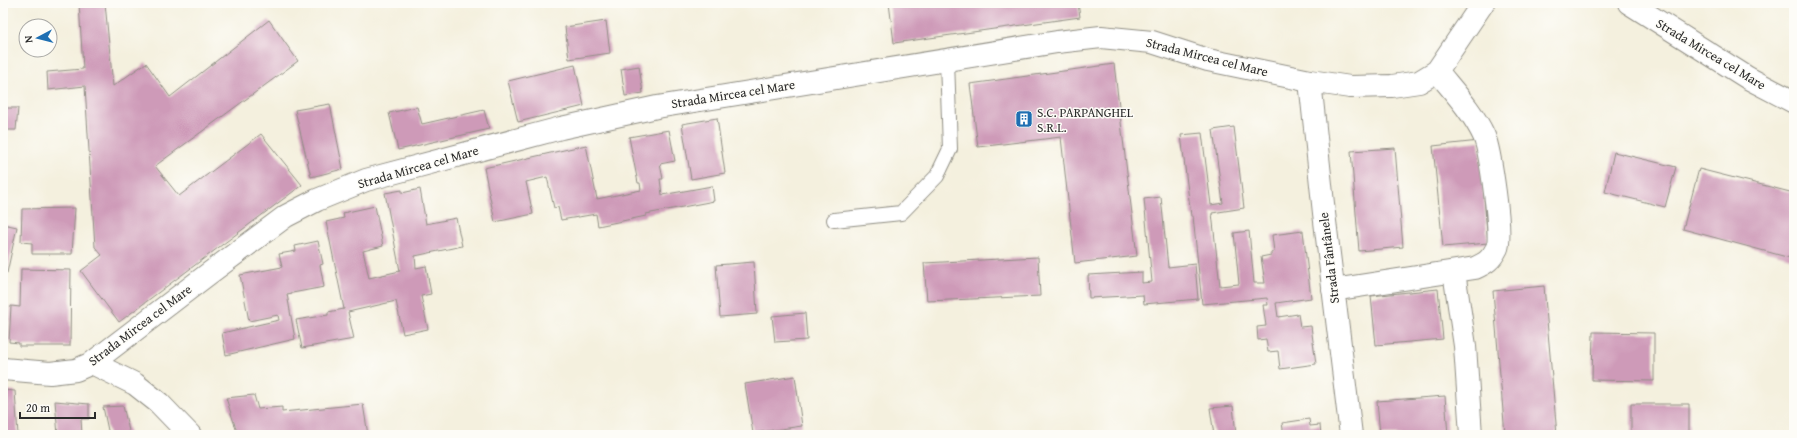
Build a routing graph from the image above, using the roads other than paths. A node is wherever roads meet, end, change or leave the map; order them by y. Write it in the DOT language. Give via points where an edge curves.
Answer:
graph roads {
  1 [pos="1483,3"];
  2 [pos="1628,3"];
  3 [pos="947,60"];
  4 [pos="1437,71"];
  5 [pos="1310,81"];
  6 [pos="1794,102"];
  7 [pos="834,220"];
  8 [pos="1454,272"];
  9 [pos="1333,290"];
  10 [pos="92,363"];
  11 [pos="3,369"];
  12 [pos="190,435"];
  13 [pos="1351,435"];
  14 [pos="1471,435"];
  1 -- 4 [label="street, Strada Mircea cel Mare"];
  2 -- 6 [label="street, Strada Mircea cel Mare" via="1748,78"];
  3 -- 5 [label="street, Strada Mircea cel Mare" via="1101,36 1152,42 1208,60"];
  3 -- 7 [label="lane" via="950,149 937,176 901,214"];
  3 -- 10 [label="street, Strada Mircea cel Mare" via="657,107 561,128 366,180 286,216"];
  4 -- 5 [label="street, Strada Mircea cel Mare" via="1419,82 1392,86 1350,87"];
  4 -- 8 [label="street" via="1471,112 1485,137 1499,231 1498,247 1489,262"];
  5 -- 9 [label="street, Strada Fântânele"];
  8 -- 9 [label="street"];
  8 -- 14 [label="street" via="1465,346"];
  9 -- 13 [label="street, Strada Fântânele"];
  10 -- 11 [label="street, Strada Mircea cel Mare" via="76,370 50,373"];
  10 -- 12 [label="street" via="135,384 159,403"];
}
